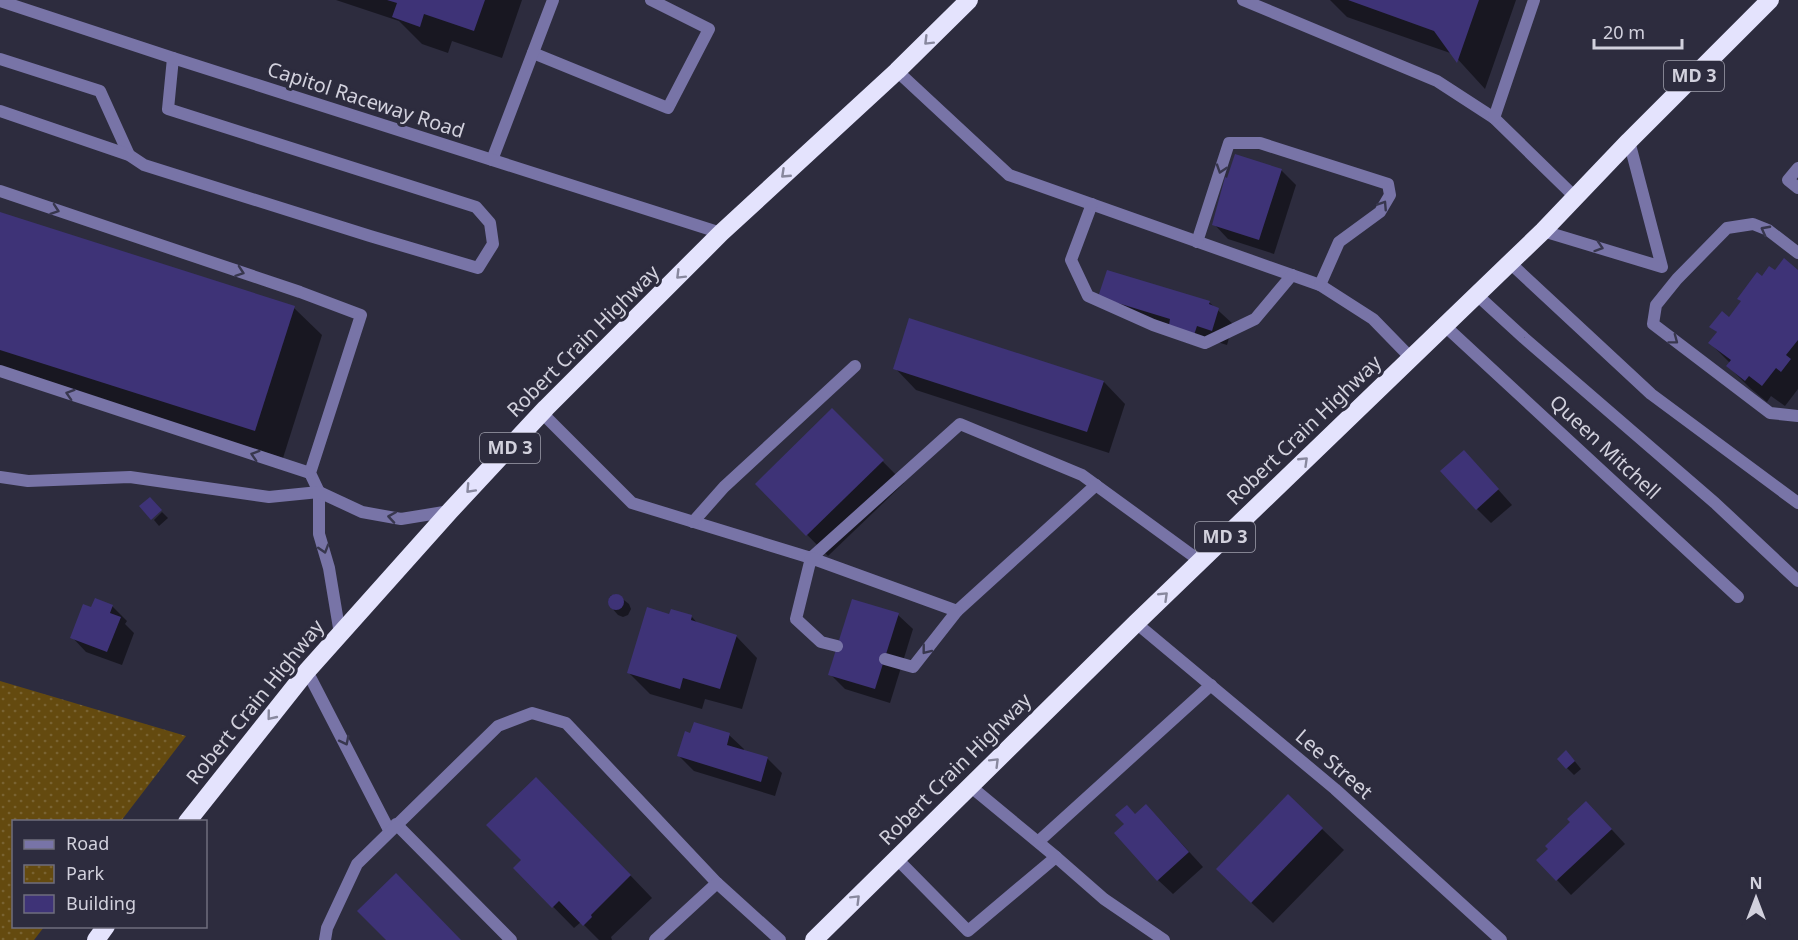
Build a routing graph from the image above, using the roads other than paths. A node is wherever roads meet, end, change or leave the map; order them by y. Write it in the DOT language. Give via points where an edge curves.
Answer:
graph roads {
  1 [pos="553,0"];
  2 [pos="651,0"];
  3 [pos="969,0"];
  4 [pos="1243,0"];
  5 [pos="1534,0"];
  6 [pos="1760,0"];
  7 [pos="1770,0"];
  8 [pos="0,1"];
  9 [pos="1752,18"];
  10 [pos="533,53"];
  11 [pos="173,58"];
  12 [pos="0,59"];
  13 [pos="897,71"];
  14 [pos="0,111"];
  15 [pos="1494,118"];
  16 [pos="1629,141"];
  17 [pos="129,155"];
  18 [pos="492,160"];
  19 [pos="1798,168"];
  20 [pos="1798,188"];
  21 [pos="0,191"];
  22 [pos="1575,197"];
  23 [pos="1092,204"];
  24 [pos="1543,231"];
  25 [pos="721,233"];
  26 [pos="1197,242"];
  27 [pos="1798,253"];
  28 [pos="1509,262"];
  29 [pos="1662,267"];
  30 [pos="1292,275"];
  31 [pos="1677,279"];
  32 [pos="1320,285"];
  33 [pos="1477,295"];
  34 [pos="1445,326"];
  35 [pos="1411,358"];
  36 [pos="855,366"];
  37 [pos="0,370"];
  38 [pos="542,413"];
  39 [pos="1798,416"];
  40 [pos="310,473"];
  41 [pos="0,477"];
  42 [pos="1096,485"];
  43 [pos="319,492"];
  44 [pos="1798,503"];
  45 [pos="450,511"];
  46 [pos="693,522"];
  47 [pos="811,558"];
  48 [pos="1200,561"];
  49 [pos="1798,581"];
  50 [pos="1738,597"];
  51 [pos="957,611"];
  52 [pos="1136,623"];
  53 [pos="340,634"];
  54 [pos="837,646"];
  55 [pos="885,659"];
  56 [pos="308,671"];
  57 [pos="1211,685"];
  58 [pos="970,786"];
  59 [pos="189,820"];
  60 [pos="393,827"];
  61 [pos="1039,841"];
  62 [pos="1056,857"];
  63 [pos="897,859"];
  64 [pos="717,883"];
  65 [pos="105,928"];
  66 [pos="96,940"];
  67 [pos="325,940"];
  68 [pos="511,940"];
  69 [pos="656,940"];
  70 [pos="780,940"];
  71 [pos="814,940"];
  72 [pos="1164,940"];
  73 [pos="1501,940"];
  1 -- 10 [label="street"];
  2 -- 10 [label="street" via="709,29 668,108"];
  3 -- 13 [label="highway, Robert Crain Highway / MD 3, one-way"];
  4 -- 15 [label="street" via="1437,81"];
  5 -- 15 [label="street"];
  6 -- 9 [label="highway"];
  7 -- 9 [label="highway, Robert Crain Highway / MD 3"];
  8 -- 11 [label="street, Capitol Raceway Road"];
  9 -- 16 [label="highway, Robert Crain Highway / MD 3"];
  10 -- 18 [label="street"];
  11 -- 17 [label="street" via="168,108 476,207 490,223 493,244 478,268 144,165"];
  11 -- 18 [label="street, Capitol Raceway Road"];
  12 -- 17 [label="street" via="100,91"];
  13 -- 23 [label="street" via="1009,175"];
  13 -- 25 [label="highway, Robert Crain Highway / MD 3, one-way"];
  14 -- 17 [label="street"];
  15 -- 22 [label="street"];
  16 -- 22 [label="highway, Robert Crain Highway / MD 3"];
  16 -- 29 [label="street"];
  18 -- 25 [label="street, Capitol Raceway Road"];
  19 -- 20 [label="street" via="1788,180"];
  21 -- 40 [label="street, one-way" via="361,315"];
  22 -- 24 [label="highway, Robert Crain Highway / MD 3"];
  23 -- 26 [label="street"];
  23 -- 30 [label="street" via="1071,260 1088,296 1153,326 1205,343 1255,319"];
  24 -- 28 [label="highway, Robert Crain Highway / MD 3"];
  24 -- 29 [label="street, one-way"];
  25 -- 38 [label="highway, Robert Crain Highway / MD 3, one-way"];
  26 -- 30 [label="street"];
  32 -- 26 [label="street, one-way" via="1339,242 1380,212 1390,195 1388,184 1260,142 1229,142"];
  27 -- 31 [label="street, one-way" via="1768,230 1753,224 1727,228"];
  28 -- 33 [label="highway, Robert Crain Highway / MD 3"];
  28 -- 44 [label="street" via="1651,394"];
  29 -- 31 [label="street"];
  30 -- 32 [label="street"];
  31 -- 39 [label="street, one-way" via="1656,305 1653,324 1770,413"];
  32 -- 35 [label="street" via="1373,319"];
  33 -- 34 [label="highway, Robert Crain Highway / MD 3"];
  33 -- 49 [label="street" via="1715,503"];
  34 -- 35 [label="highway, Robert Crain Highway / MD 3"];
  34 -- 50 [label="street, Queen Mitchell"];
  48 -- 35 [label="highway, Robert Crain Highway / MD 3, one-way"];
  36 -- 46 [label="street" via="724,487"];
  40 -- 37 [label="street, one-way"];
  38 -- 45 [label="highway, Robert Crain Highway / MD 3, one-way"];
  38 -- 46 [label="street" via="632,503"];
  40 -- 43 [label="street"];
  41 -- 43 [label="street" via="28,481 130,477 269,496"];
  42 -- 47 [label="street" via="1082,475 960,424"];
  42 -- 48 [label="street"];
  42 -- 51 [label="street"];
  45 -- 43 [label="street, one-way" via="401,519 362,512"];
  43 -- 53 [label="street, one-way" via="319,534"];
  45 -- 53 [label="highway, Robert Crain Highway / MD 3"];
  46 -- 47 [label="street"];
  47 -- 51 [label="street"];
  47 -- 54 [label="street" via="796,619 821,642"];
  52 -- 48 [label="highway, Robert Crain Highway / MD 3, one-way"];
  51 -- 55 [label="street, one-way" via="913,667"];
  52 -- 57 [label="street, Lee Street"];
  58 -- 52 [label="highway, Robert Crain Highway / MD 3, one-way"];
  53 -- 56 [label="highway, Robert Crain Highway / MD 3"];
  56 -- 59 [label="highway, Robert Crain Highway / MD 3, one-way"];
  56 -- 60 [label="street, one-way"];
  57 -- 61 [label="street"];
  57 -- 73 [label="street, Lee Street" via="1335,789"];
  58 -- 61 [label="street"];
  58 -- 63 [label="highway, Robert Crain Highway / MD 3"];
  60 -- 64 [label="street" via="498,726 532,713 566,723"];
  60 -- 67 [label="street" via="357,864"];
  60 -- 68 [label="street"];
  61 -- 62 [label="street"];
  62 -- 63 [label="street" via="968,931"];
  62 -- 72 [label="street" via="1104,899"];
  71 -- 63 [label="highway, Robert Crain Highway / MD 3, one-way"];
  64 -- 69 [label="street"];
  64 -- 70 [label="street"];
  65 -- 66 [label="highway"];
}
